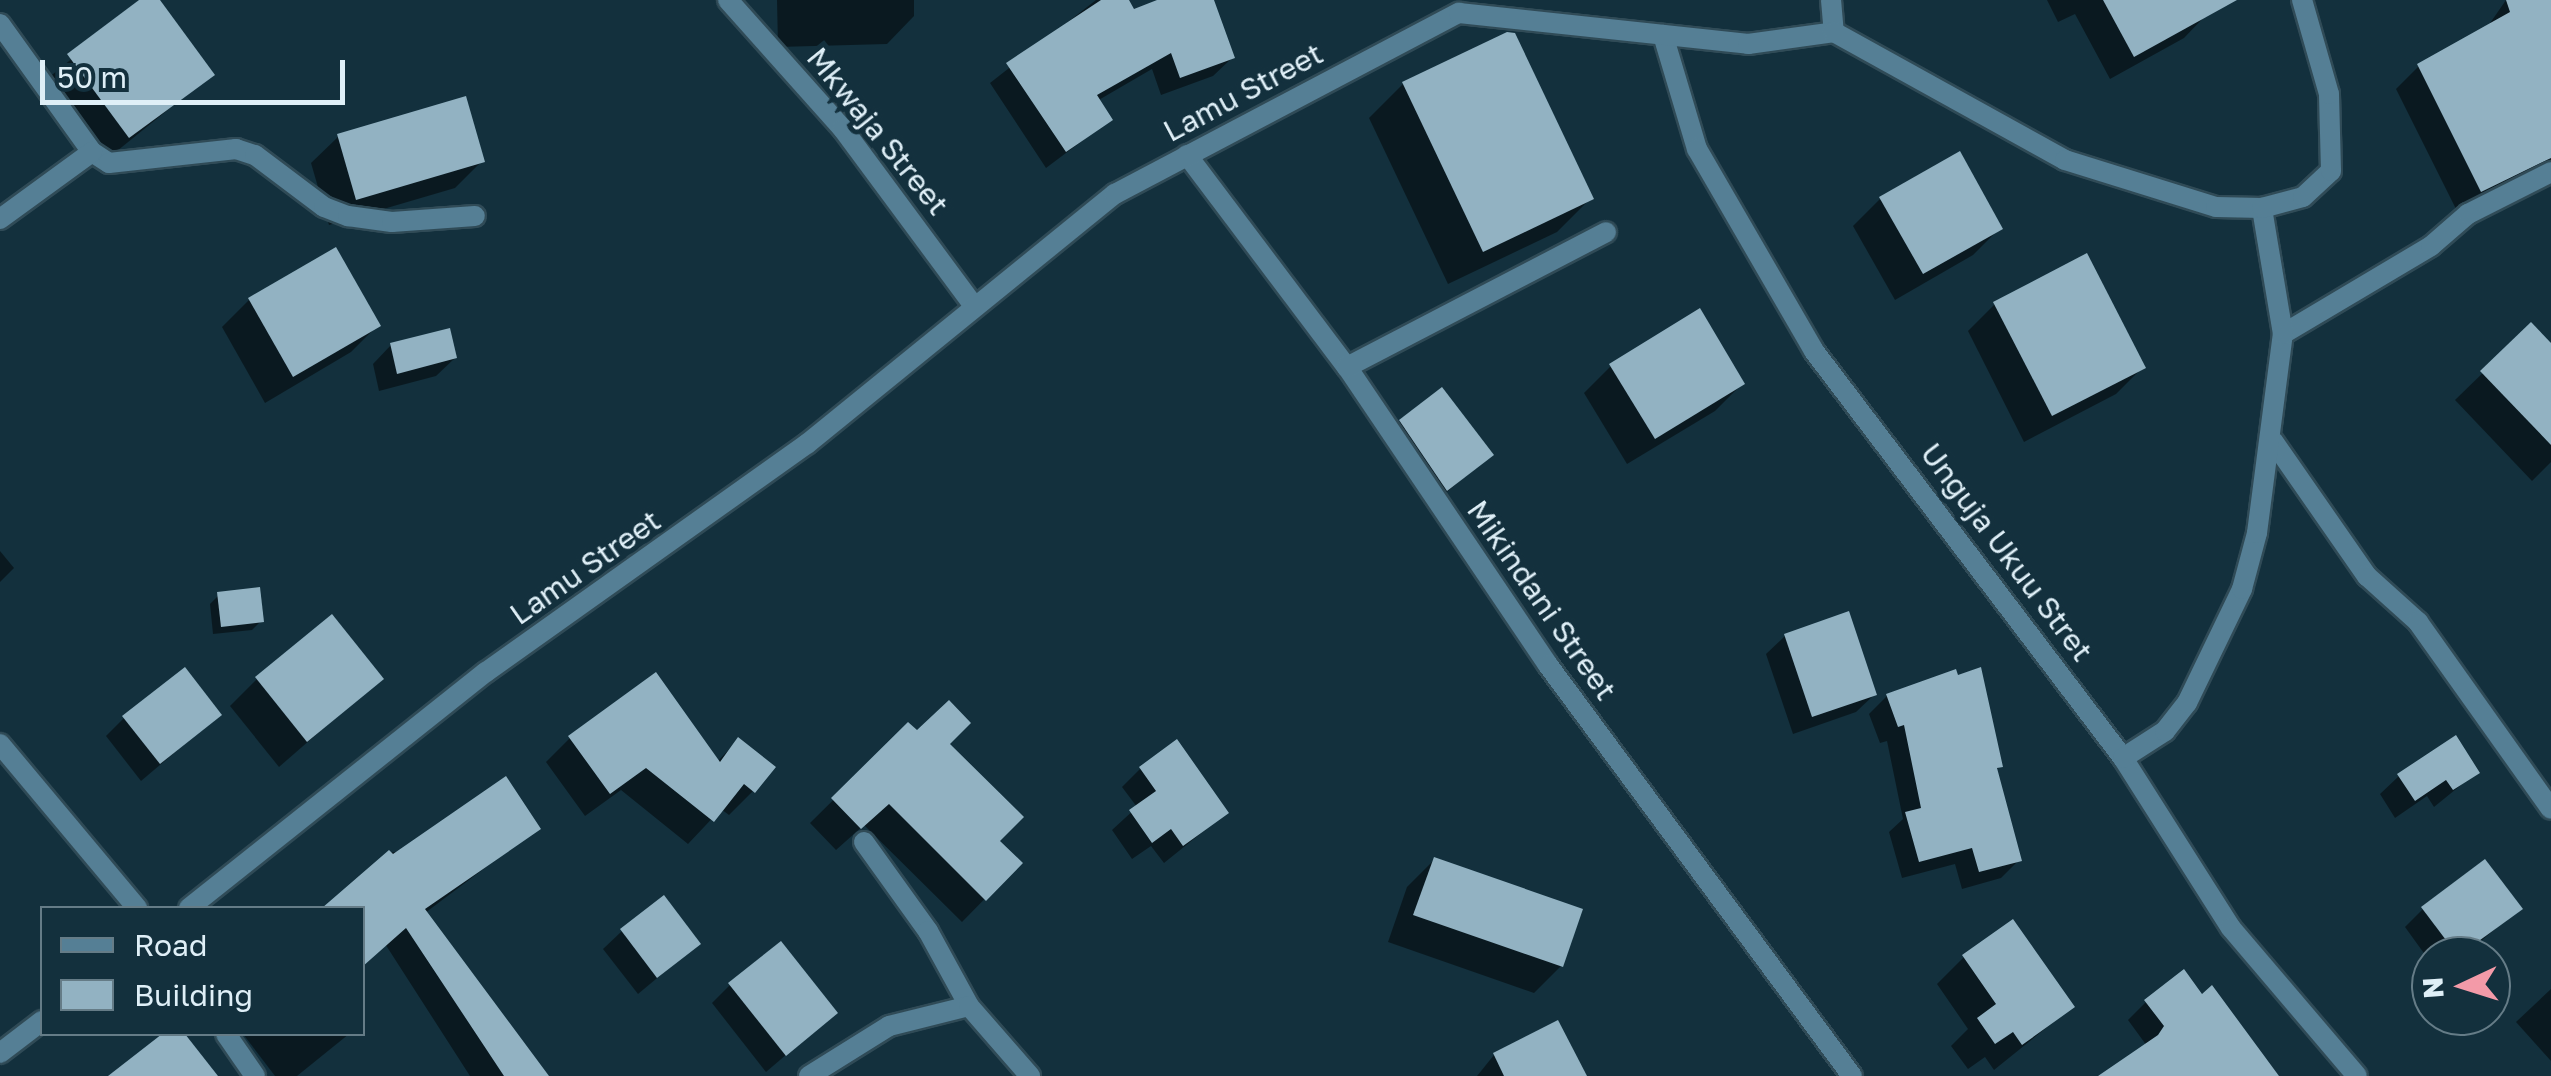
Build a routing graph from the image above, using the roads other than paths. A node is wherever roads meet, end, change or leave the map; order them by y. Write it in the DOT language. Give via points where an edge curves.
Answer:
graph roads {
  1 [pos="728,0"];
  2 [pos="1831,0"];
  3 [pos="2302,0"];
  4 [pos="1457,6"];
  5 [pos="0,24"];
  6 [pos="1834,32"];
  7 [pos="1663,35"];
  8 [pos="92,152"];
  9 [pos="1187,155"];
  10 [pos="2551,172"];
  11 [pos="2262,208"];
  12 [pos="475,216"];
  13 [pos="0,219"];
  14 [pos="1606,232"];
  15 [pos="974,306"];
  16 [pos="2283,334"];
  17 [pos="1347,367"];
  18 [pos="2274,441"];
  19 [pos="0,744"];
  20 [pos="2123,758"];
  21 [pos="2551,808"];
  22 [pos="864,842"];
  23 [pos="135,906"];
  24 [pos="192,906"];
  25 [pos="969,1006"];
  26 [pos="40,1023"];
  27 [pos="227,1036"];
  28 [pos="0,1054"];
  29 [pos="256,1076"];
  30 [pos="809,1076"];
  31 [pos="1030,1076"];
  32 [pos="1852,1076"];
  33 [pos="2357,1076"];
  1 -- 15 [label="street, Mkwaja Street" via="855,144"];
  2 -- 6 [label="street"];
  3 -- 11 [label="street" via="2329,94 2331,171 2303,198"];
  4 -- 7 [label="street, Lamu Street"];
  4 -- 9 [label="street, Lamu Street"];
  5 -- 8 [label="street"];
  6 -- 7 [label="street, Lamu Street" via="1748,44"];
  6 -- 11 [label="street" via="2064,160 2216,207"];
  7 -- 20 [label="street, Unguja Ukuu Stret" via="1697,149 1814,351"];
  8 -- 12 [label="street" via="109,163 212,147 236,150 255,155 324,207 348,216 392,222"];
  8 -- 13 [label="street"];
  9 -- 15 [label="street, Lamu Street" via="1115,194"];
  9 -- 17 [label="street, Mikindani Street"];
  10 -- 16 [label="street" via="2468,214 2411,258"];
  11 -- 16 [label="street"];
  14 -- 17 [label="street"];
  15 -- 24 [label="street, Lamu Street" via="806,444 486,672"];
  16 -- 18 [label="street"];
  17 -- 32 [label="street, Mikindani Street" via="1548,665"];
  18 -- 20 [label="street" via="2242,590 2187,703 2165,731"];
  18 -- 21 [label="street" via="2367,576 2418,622"];
  19 -- 23 [label="street"];
  20 -- 33 [label="street, Unguja Ukuu Stret" via="2231,928"];
  22 -- 25 [label="street" via="928,931"];
  25 -- 30 [label="street" via="889,1026"];
  25 -- 31 [label="street"];
  26 -- 28 [label="street"];
  27 -- 29 [label="street"];
}
